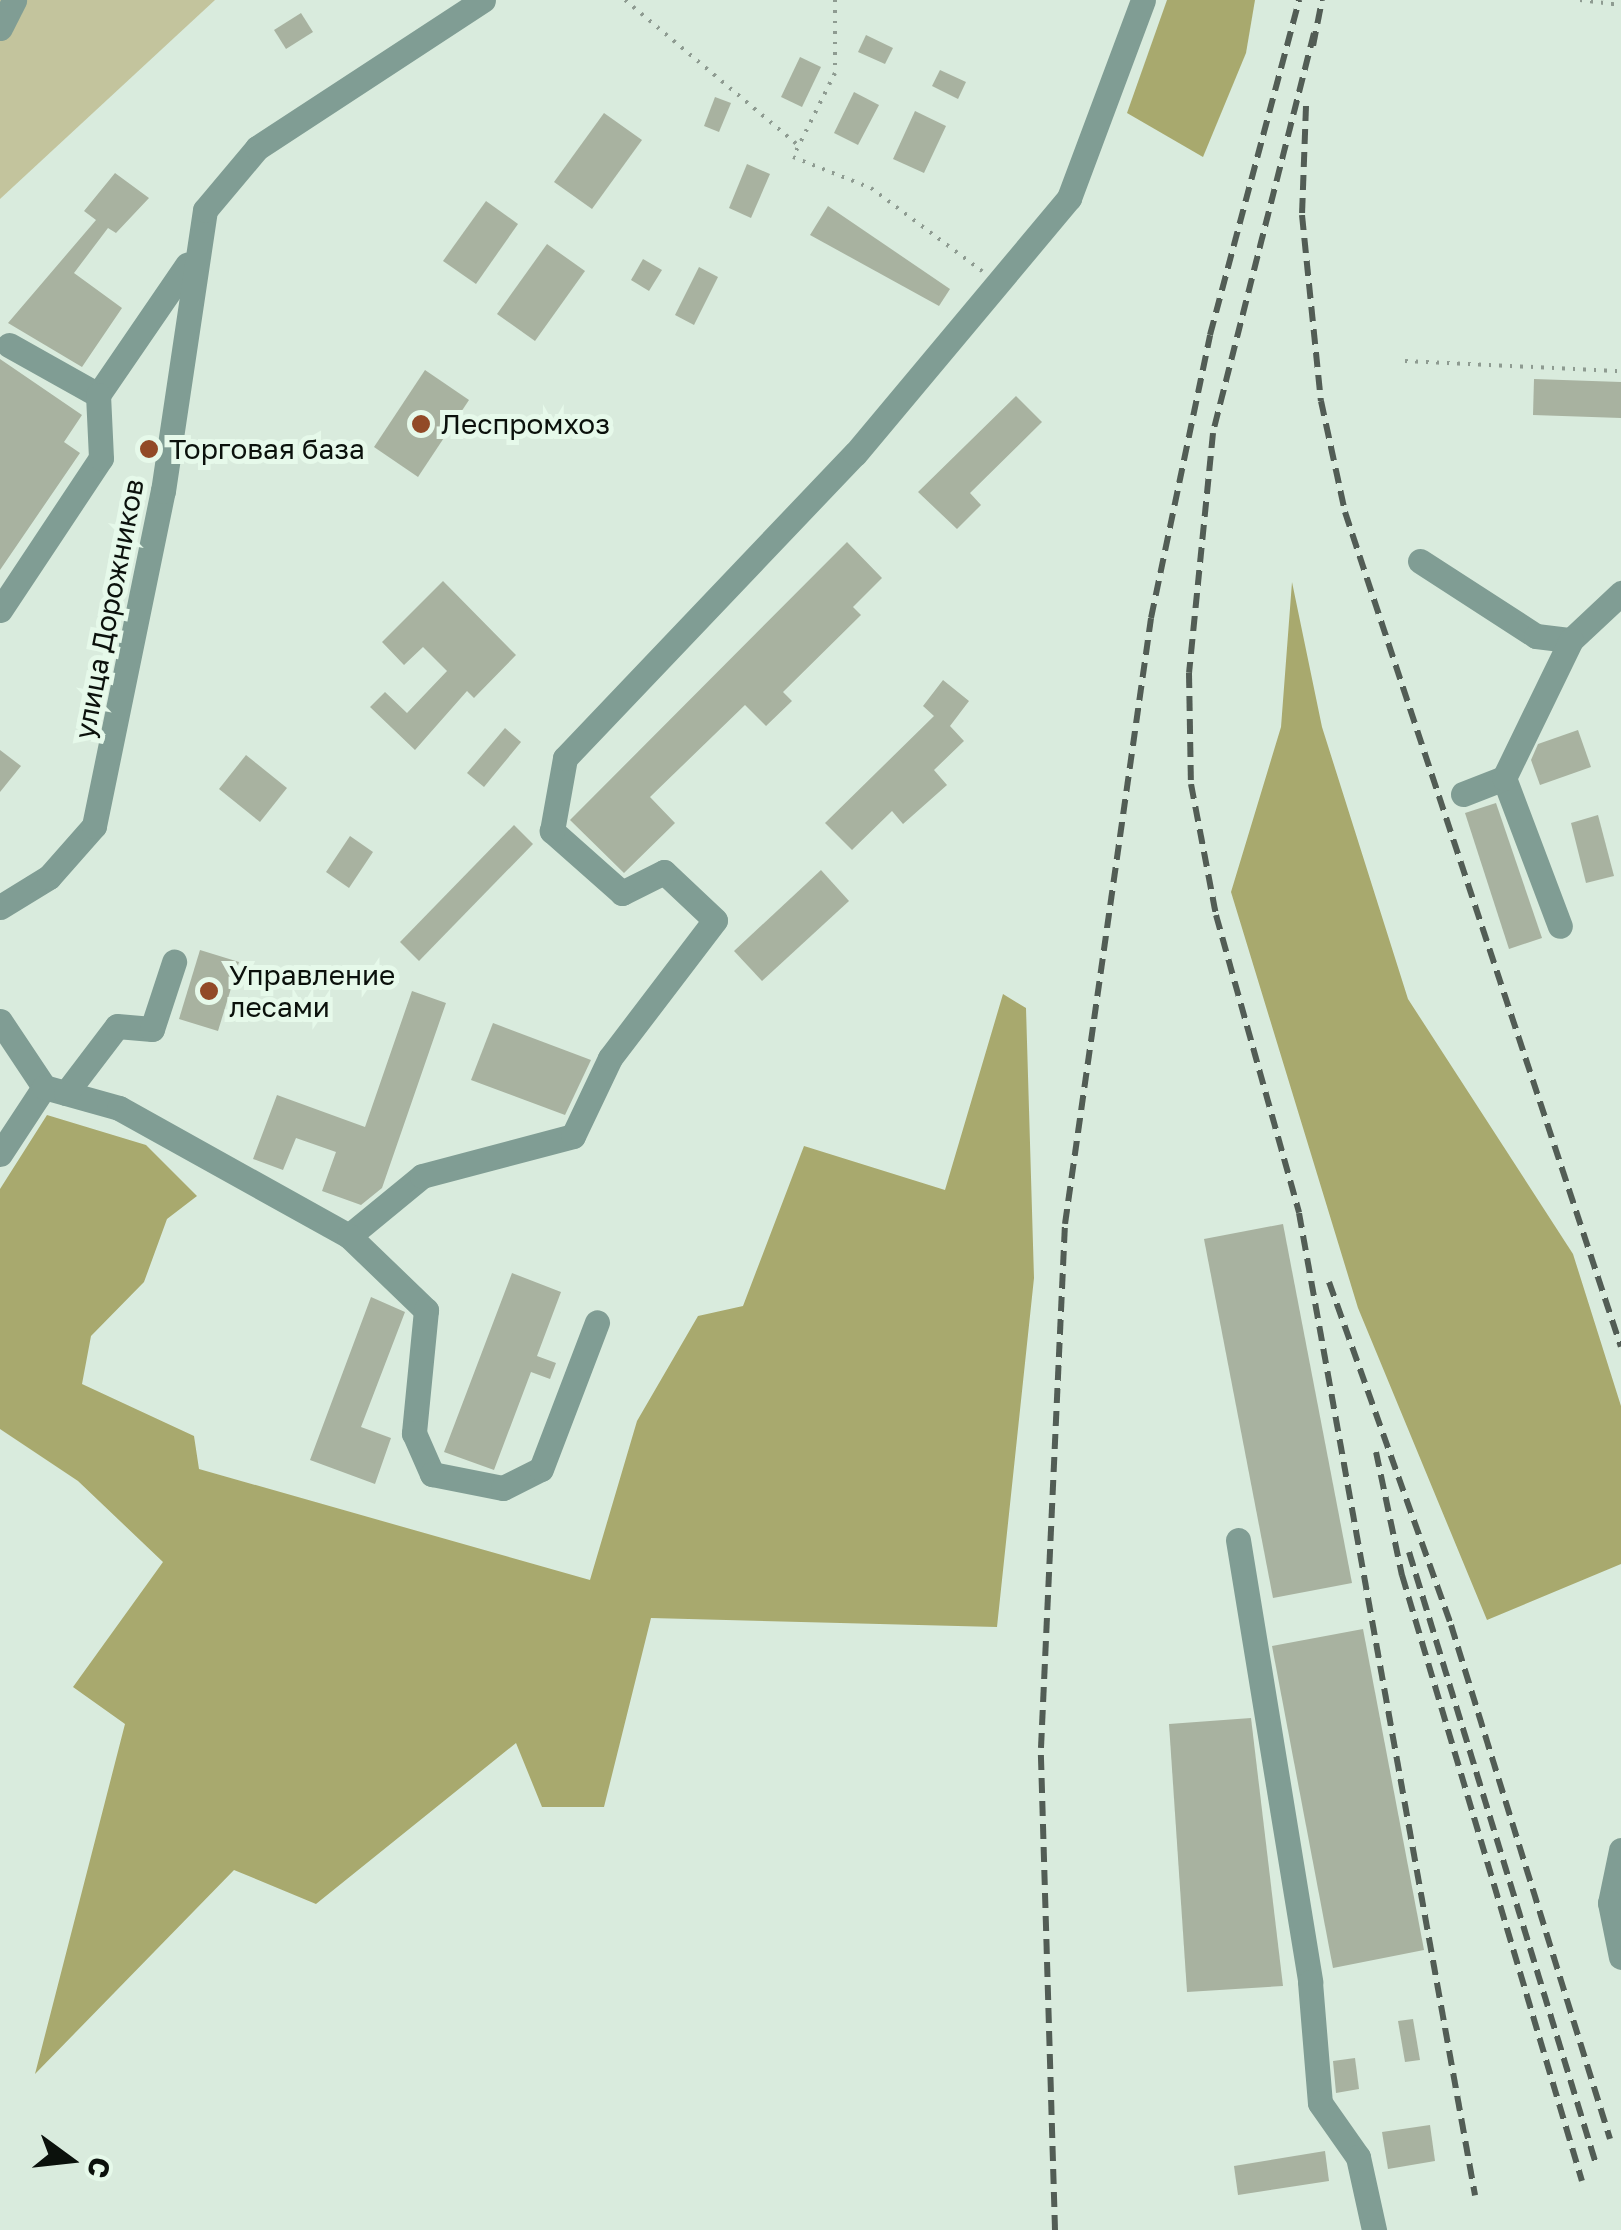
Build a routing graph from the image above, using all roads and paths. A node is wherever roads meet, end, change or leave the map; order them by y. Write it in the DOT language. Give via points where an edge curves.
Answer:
graph roads {
  1 [pos="14,0"];
  2 [pos="483,0"];
  3 [pos="625,0"];
  4 [pos="835,0"];
  5 [pos="1143,0"];
  6 [pos="1580,0"];
  7 [pos="1621,6"];
  8 [pos="0,28"];
  9 [pos="799,146"];
  10 [pos="192,257"];
  11 [pos="998,284"];
  12 [pos="8,345"];
  13 [pos="1405,361"];
  14 [pos="1621,371"];
  15 [pos="98,395"];
  16 [pos="1420,561"];
  17 [pos="1621,592"];
  18 [pos="0,610"];
  19 [pos="1571,640"];
  20 [pos="1504,778"];
  21 [pos="1463,794"];
  22 [pos="0,906"];
  23 [pos="1560,926"];
  24 [pos="174,962"];
  25 [pos="0,1021"];
  26 [pos="55,1090"];
  27 [pos="0,1154"];
  28 [pos="349,1236"];
  29 [pos="597,1322"];
  30 [pos="1238,1540"];
  31 [pos="1621,1850"];
  32 [pos="1621,1957"];
  33 [pos="1374,2230"];
  1 -- 8 [label="street"];
  2 -- 10 [label="street, улица Дорожников" via="256,148 205,210"];
  3 -- 9 [label="path"];
  4 -- 9 [label="path" via="835,73"];
  5 -- 11 [label="street" via="1070,198"];
  6 -- 7 [label="path"];
  9 -- 11 [label="path" via="793,157 871,188"];
  10 -- 15 [label="street"];
  10 -- 22 [label="street, улица Дорожников" via="163,491 94,826 50,877"];
  11 -- 28 [label="street" via="856,454 565,758 552,831 622,893 664,872 715,920 610,1058 573,1136 422,1176"];
  12 -- 15 [label="street"];
  13 -- 14 [label="path"];
  15 -- 18 [label="street" via="101,458"];
  16 -- 19 [label="street" via="1536,636"];
  17 -- 19 [label="street"];
  19 -- 20 [label="street"];
  20 -- 21 [label="street"];
  20 -- 23 [label="street"];
  24 -- 26 [label="street" via="152,1030 117,1026"];
  25 -- 26 [label="street"];
  26 -- 27 [label="street"];
  26 -- 28 [label="street" via="119,1108"];
  28 -- 29 [label="street" via="426,1310 414,1433 432,1474 504,1488 541,1470"];
  30 -- 33 [label="street" via="1310,1982 1320,2103 1358,2157"];
  31 -- 32 [label="street" via="1610,1903"];
}
